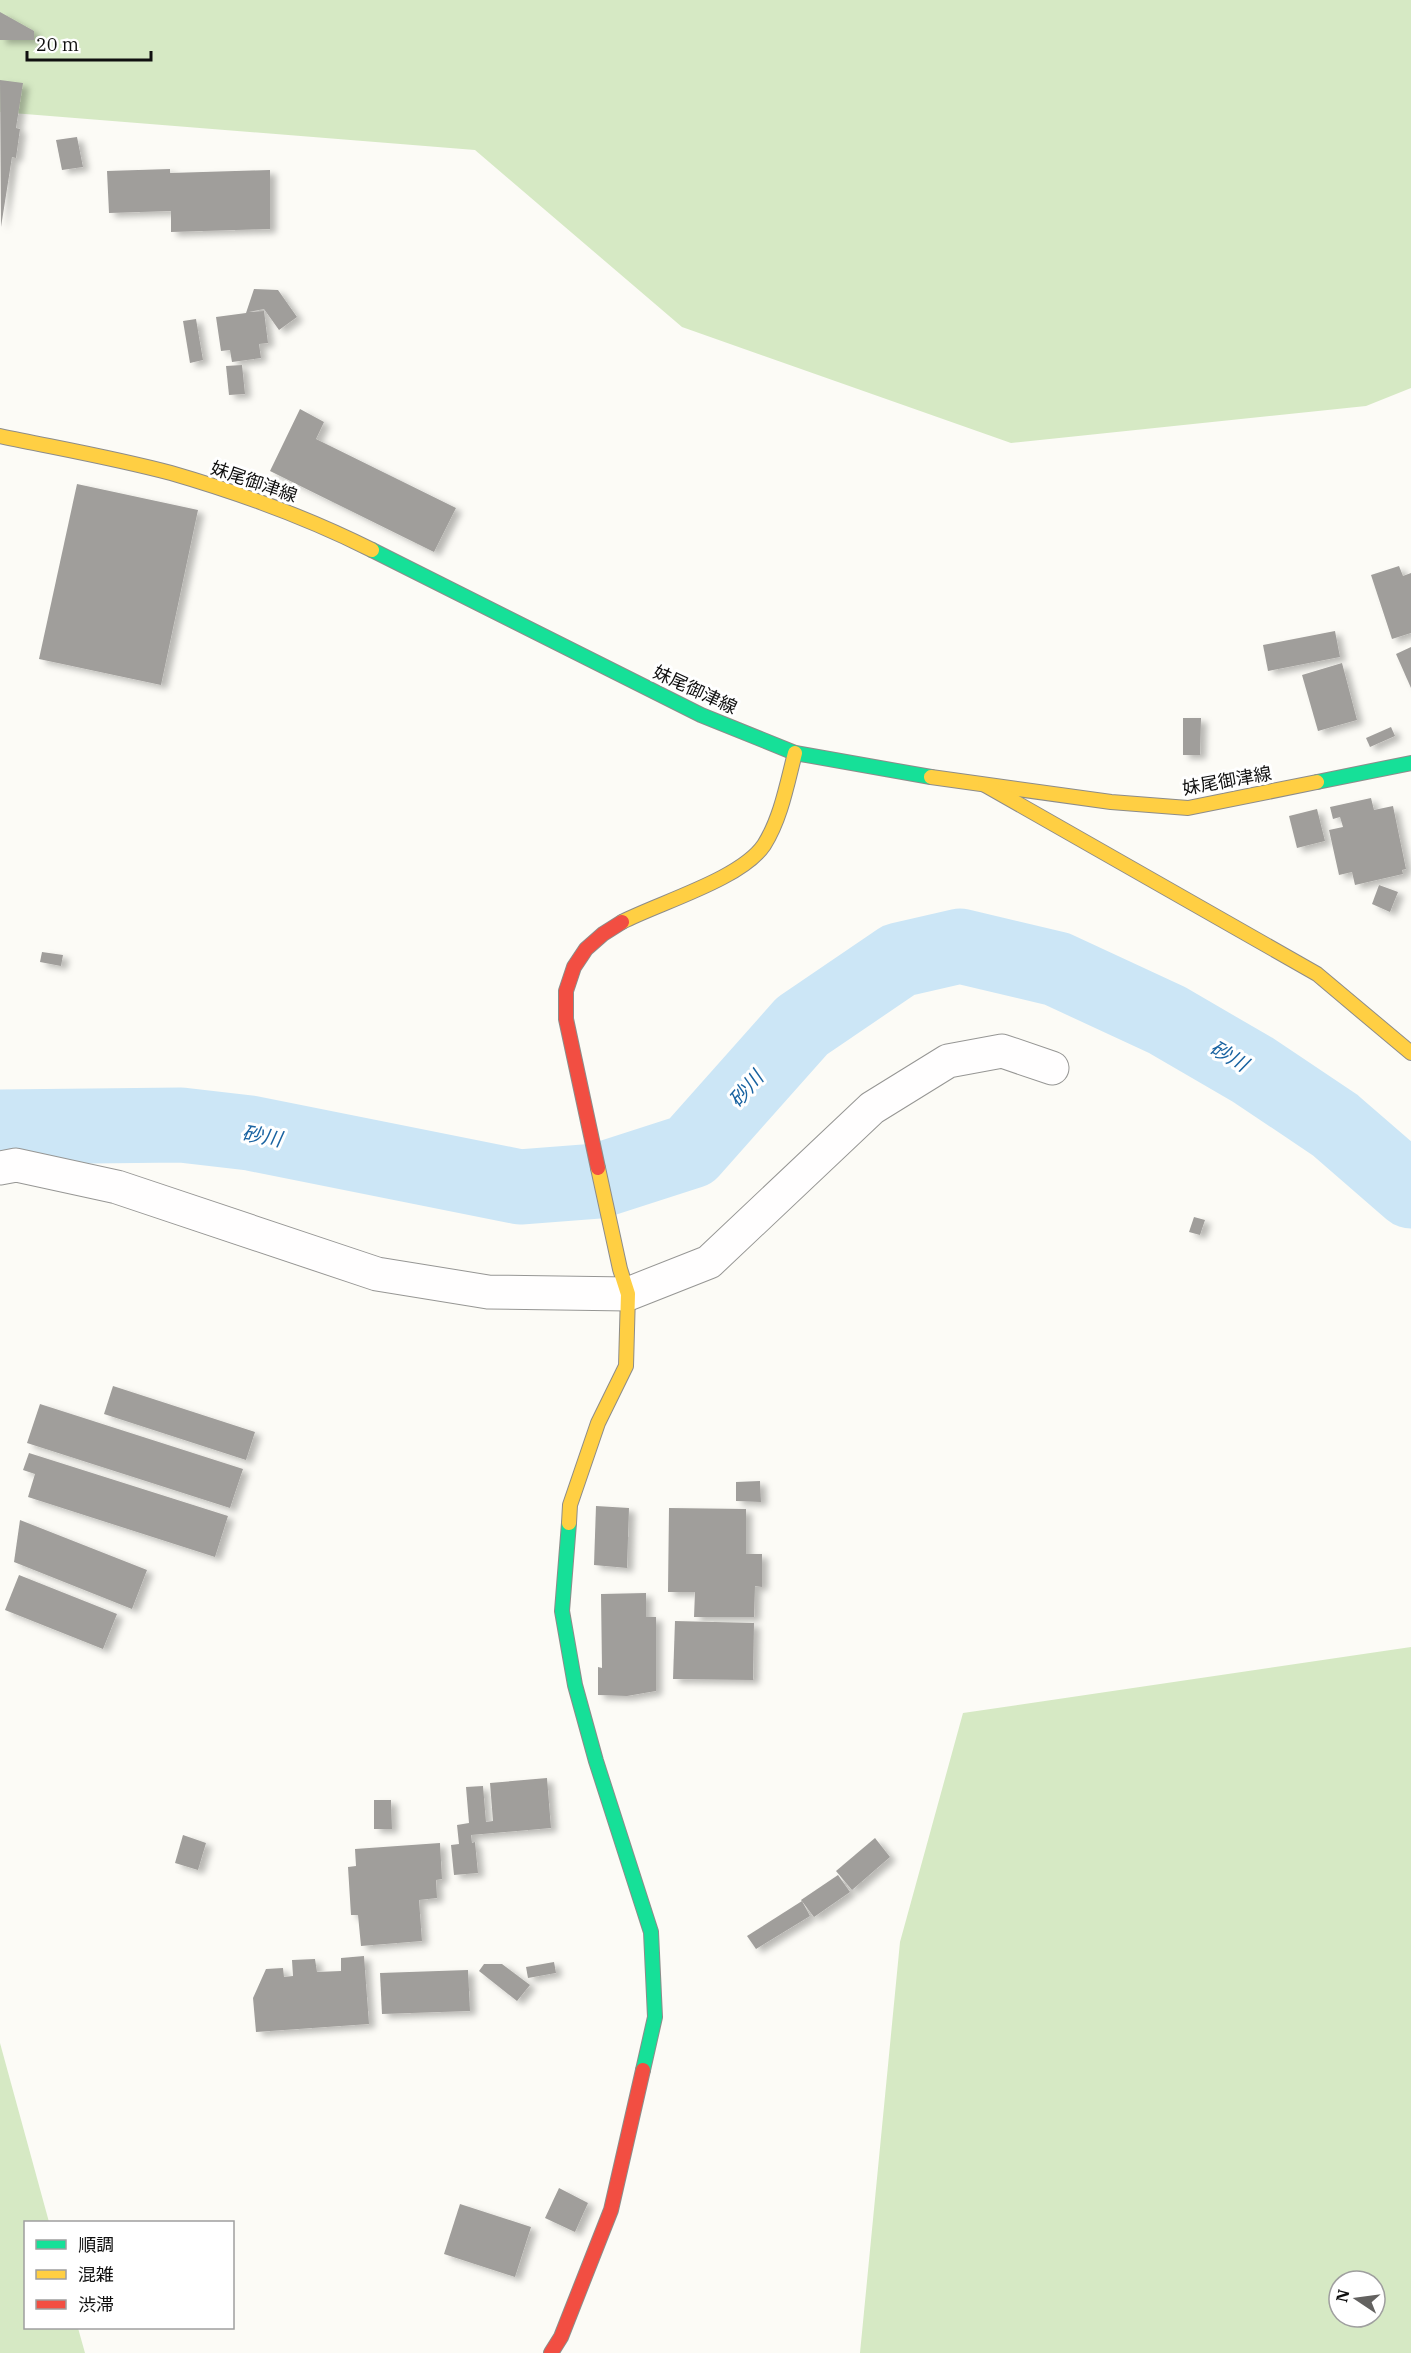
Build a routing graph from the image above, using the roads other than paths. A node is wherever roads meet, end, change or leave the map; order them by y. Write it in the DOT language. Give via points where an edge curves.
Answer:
graph roads {
  1 [pos="0,436"];
  2 [pos="795,753"];
  3 [pos="1411,763"];
  4 [pos="986,785"];
  5 [pos="1411,1053"];
  6 [pos="1052,1068"];
  7 [pos="0,1168"];
  8 [pos="624,1282"];
  9 [pos="551,2353"];
  1 -- 2 [label="street, 妹尾御津線" via="169,473 328,528 701,715"];
  2 -- 4 [label="street, 妹尾御津線"];
  2 -- 8 [label="street" via="771,832 756,856 724,877 600,935 578,959 567,986 566,1019"];
  3 -- 4 [label="street, 妹尾御津線" via="1188,808"];
  4 -- 5 [label="street" via="1317,974"];
  6 -- 8 [label="street" via="1002,1051 948,1061 872,1108 709,1262"];
  7 -- 8 [label="street" via="16,1165 117,1187 377,1274 488,1292"];
  8 -- 9 [label="street" via="626,1366 598,1423 570,1505 562,1611 575,1685 596,1761 651,1932 655,2017 611,2210 561,2337"];
}
